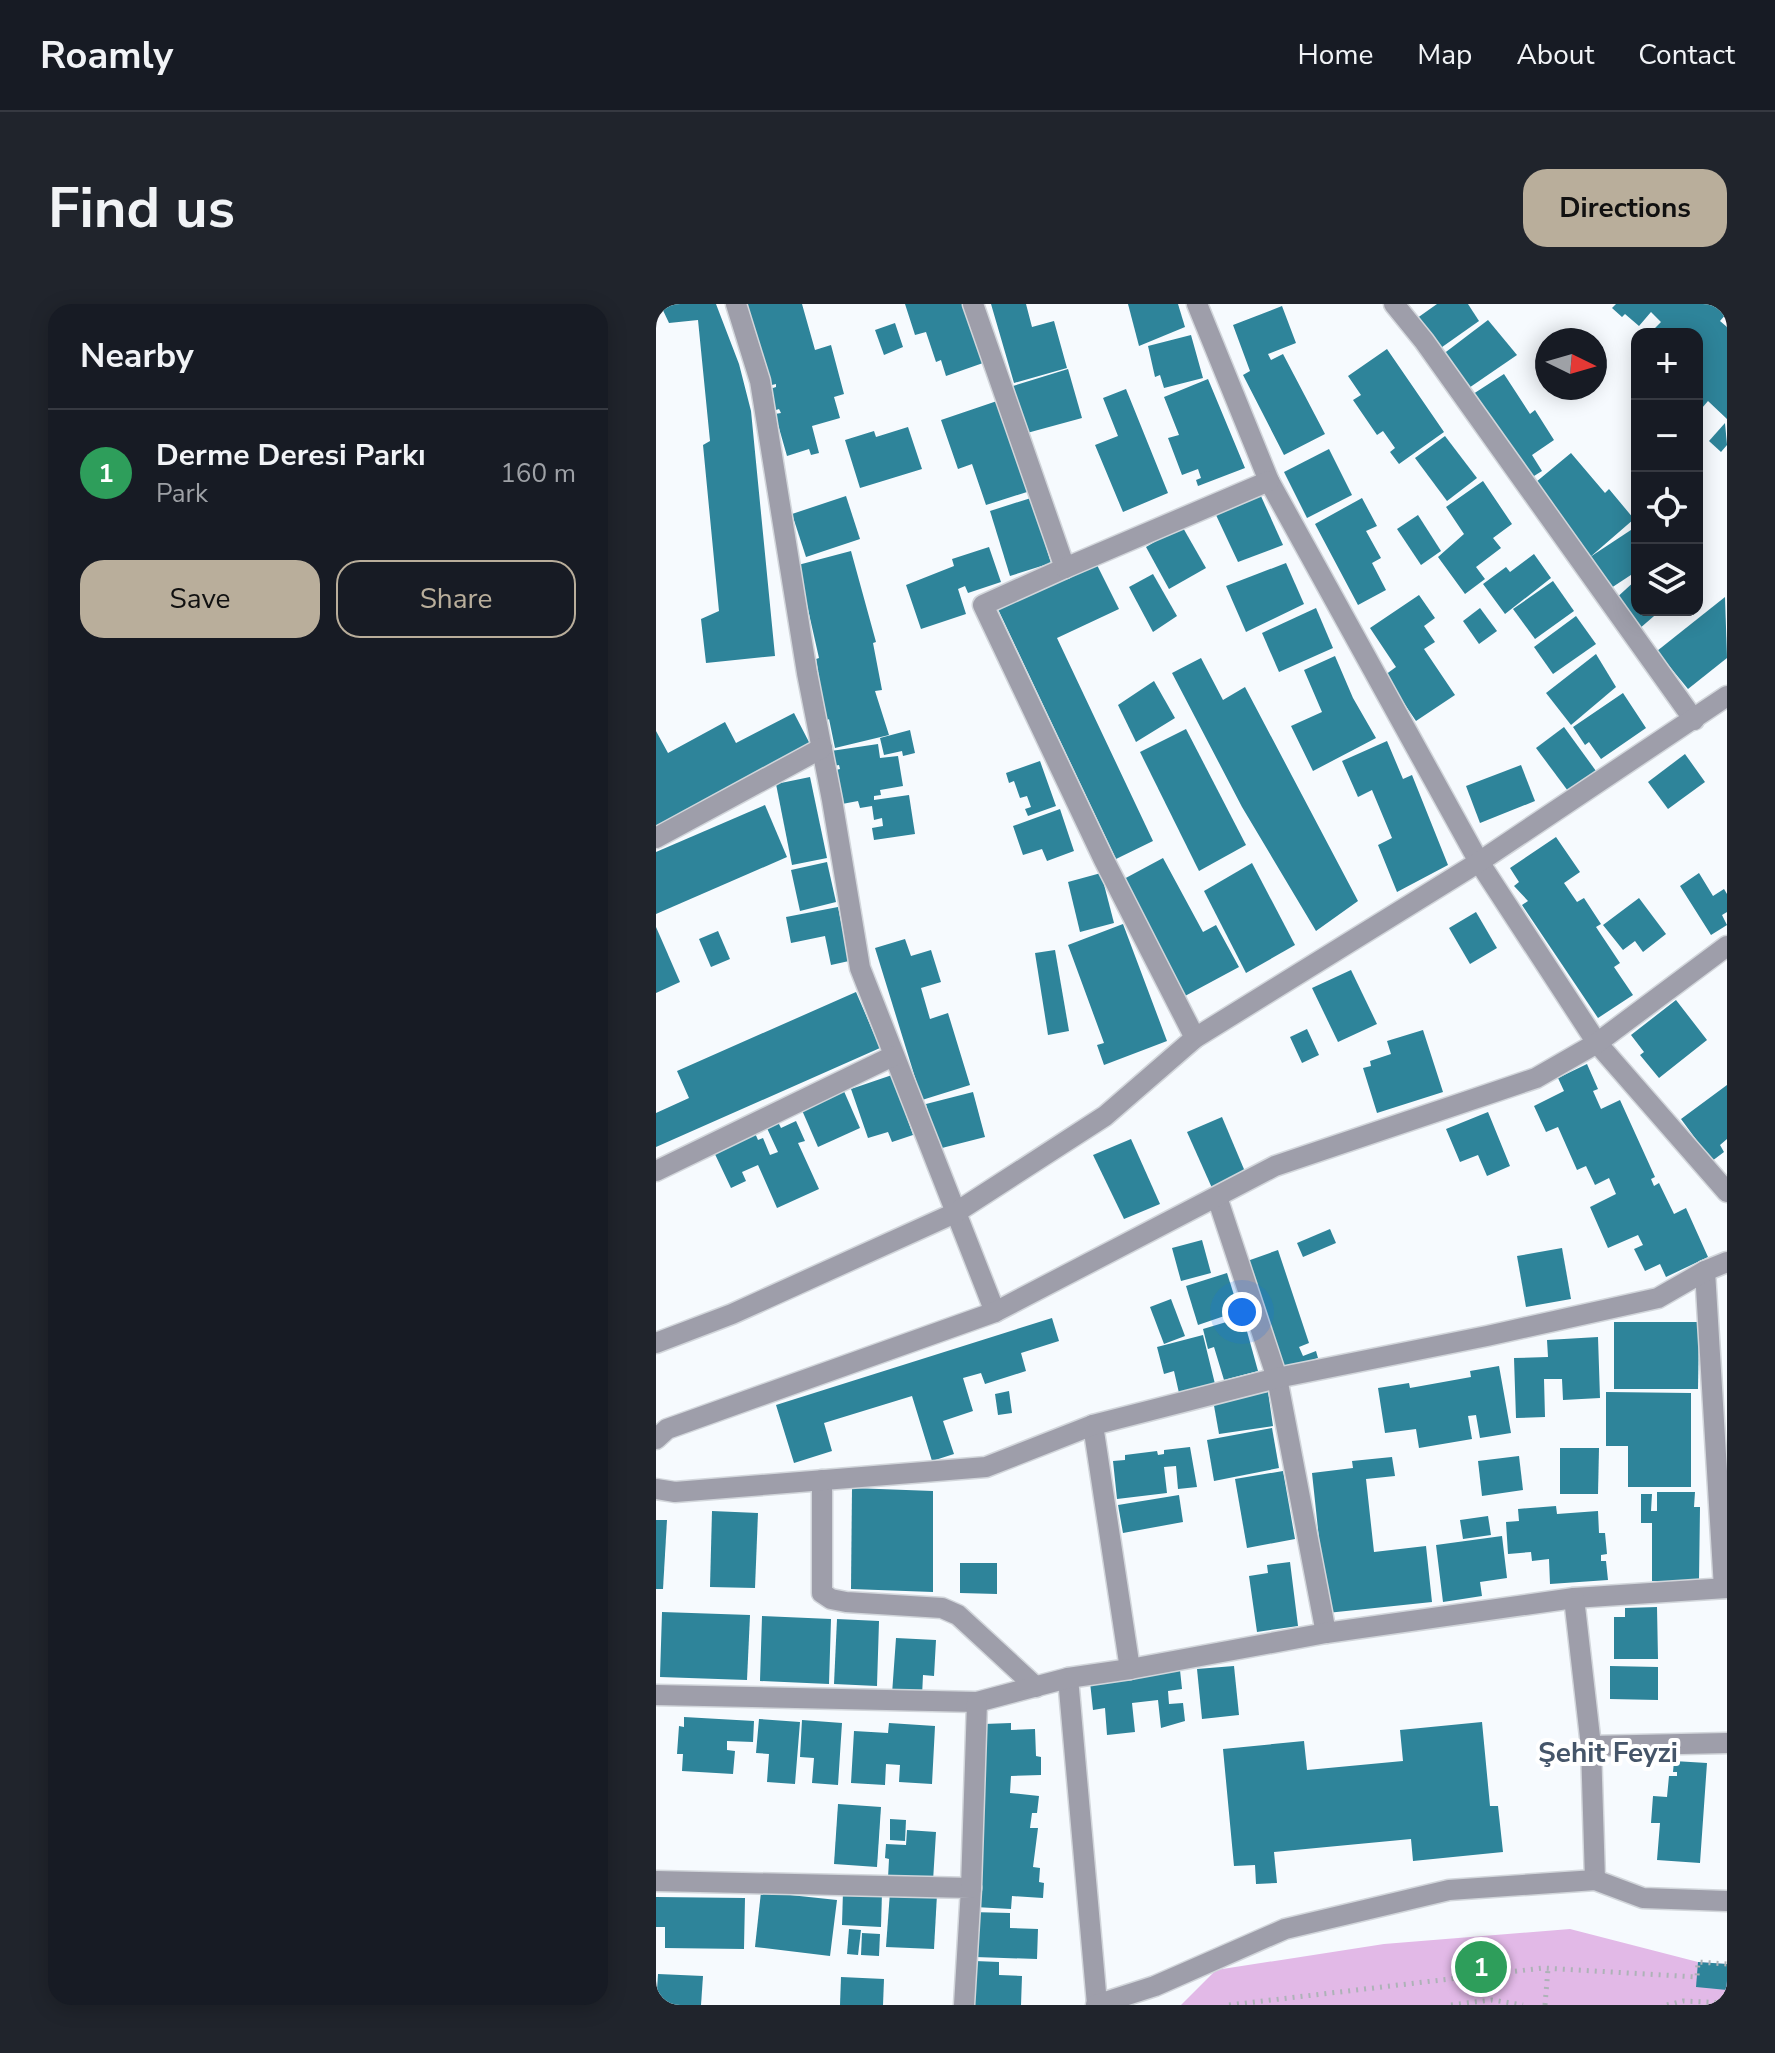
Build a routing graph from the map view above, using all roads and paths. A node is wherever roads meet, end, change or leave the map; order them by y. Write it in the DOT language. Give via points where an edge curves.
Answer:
graph roads {
  1 [pos="736,304"];
  2 [pos="973,304"];
  3 [pos="1197,304"];
  4 [pos="1394,304"];
  5 [pos="1269,481"];
  6 [pos="1065,568"];
  7 [pos="1727,696"];
  8 [pos="1694,720"];
  9 [pos="822,748"];
  10 [pos="656,838"];
  11 [pos="1479,862"];
  12 [pos="1727,946"];
  13 [pos="1195,1038"];
  14 [pos="1597,1043"];
  15 [pos="893,1056"];
  16 [pos="656,1171"];
  17 [pos="1727,1192"];
  18 [pos="1217,1197"];
  19 [pos="955,1213"];
  20 [pos="1727,1262"];
  21 [pos="1705,1271"];
  22 [pos="995,1312"];
  23 [pos="656,1343"];
  24 [pos="1277,1378"];
  25 [pos="1093,1425"];
  26 [pos="656,1439"];
  27 [pos="822,1480"];
  28 [pos="656,1489"];
  29 [pos="1725,1588"];
  30 [pos="1574,1598"];
  31 [pos="1326,1633"];
  32 [pos="1130,1669"];
  33 [pos="1068,1678"];
  34 [pos="1036,1687"];
  35 [pos="656,1695"];
  36 [pos="977,1702"];
  37 [pos="1727,1743"];
  38 [pos="1591,1746"];
  39 [pos="1595,1880"];
  40 [pos="656,1881"];
  41 [pos="971,1888"];
  42 [pos="1727,1901"];
  43 [pos="1727,1964"];
  44 [pos="1548,1969"];
  45 [pos="1727,2003"];
  46 [pos="964,2005"];
  47 [pos="1096,2005"];
  48 [pos="1229,2005"];
  49 [pos="1451,2005"];
  50 [pos="1523,2005"];
  51 [pos="1545,2005"];
  52 [pos="1667,2005"];
  1 -- 9 [label="street" via="760,381"];
  2 -- 6 [label="street"];
  3 -- 5 [label="street"];
  4 -- 8 [label="street"];
  5 -- 6 [label="street"];
  5 -- 11 [label="street"];
  6 -- 13 [label="street" via="983,605"];
  7 -- 8 [label="street"];
  8 -- 11 [label="street"];
  9 -- 10 [label="street"];
  9 -- 15 [label="street" via="860,968"];
  11 -- 13 [label="street"];
  11 -- 14 [label="street"];
  12 -- 14 [label="street"];
  13 -- 19 [label="street" via="1105,1116"];
  14 -- 17 [label="street"];
  14 -- 18 [label="street" via="1536,1078 1275,1166"];
  15 -- 16 [label="street"];
  15 -- 19 [label="street"];
  18 -- 22 [label="street"];
  18 -- 24 [label="street"];
  19 -- 22 [label="street"];
  19 -- 23 [label="street"];
  20 -- 21 [label="street"];
  21 -- 24 [label="street" via="1658,1298"];
  21 -- 29 [label="street"];
  22 -- 26 [label="street" via="667,1429"];
  24 -- 25 [label="street"];
  24 -- 31 [label="street"];
  25 -- 27 [label="street" via="986,1467"];
  25 -- 32 [label="street"];
  27 -- 28 [label="street" via="675,1492"];
  27 -- 34 [label="street" via="822,1593 846,1602 950,1611"];
  29 -- 30 [label="street"];
  30 -- 31 [label="street"];
  30 -- 38 [label="street"];
  31 -- 32 [label="street"];
  32 -- 33 [label="street"];
  33 -- 34 [label="street"];
  33 -- 47 [label="street"];
  34 -- 36 [label="street"];
  35 -- 36 [label="street"];
  36 -- 41 [label="street"];
  37 -- 38 [label="street"];
  38 -- 39 [label="street"];
  39 -- 42 [label="street" via="1643,1898"];
  39 -- 47 [label="street" via="1449,1890 1285,1929 1155,1986"];
  40 -- 41 [label="street"];
  41 -- 46 [label="street"];
  43 -- 44 [label="path" via="1698,1962 1697,1977"];
  44 -- 48 [label="path"];
  44 -- 51 [label="path"];
  45 -- 52 [label="path"];
  49 -- 50 [label="path" via="1492,2000"];
}
